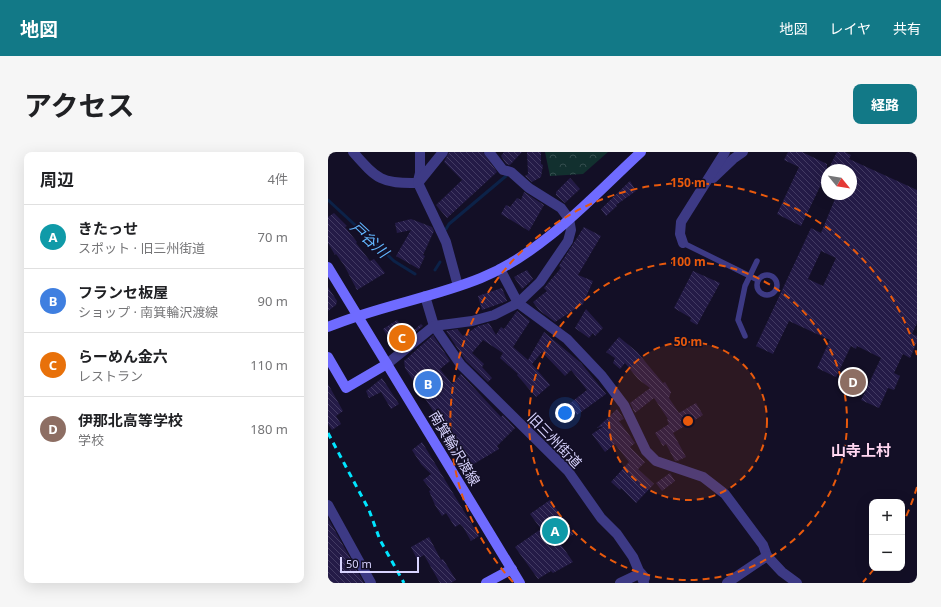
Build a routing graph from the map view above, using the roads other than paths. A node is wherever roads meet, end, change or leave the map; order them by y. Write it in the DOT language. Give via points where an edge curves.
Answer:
graph roads {
  1 [pos="353,152"];
  2 [pos="420,152"];
  3 [pos="443,152"];
  4 [pos="489,152"];
  5 [pos="641,152"];
  6 [pos="725,152"];
  7 [pos="743,152"];
  8 [pos="418,183"];
  9 [pos="700,191"];
  10 [pos="568,219"];
  11 [pos="683,243"];
  12 [pos="757,261"];
  13 [pos="328,267"];
  14 [pos="500,269"];
  15 [pos="749,276"];
  16 [pos="758,280"];
  17 [pos="458,286"];
  18 [pos="425,296"];
  19 [pos="518,303"];
  20 [pos="358,315"];
  21 [pos="434,326"];
  22 [pos="328,327"];
  23 [pos="745,336"];
  24 [pos="328,357"];
  25 [pos="387,364"];
  26 [pos="328,505"];
  27 [pos="766,556"];
  28 [pos="512,569"];
  29 [pos="642,578"];
  30 [pos="371,583"];
  31 [pos="486,583"];
  32 [pos="520,583"];
  33 [pos="620,583"];
  34 [pos="649,583"];
  35 [pos="727,583"];
  36 [pos="797,583"];
  1 -- 8 [label="street" via="381,179 393,183"];
  2 -- 8 [label="street"];
  3 -- 8 [label="street"];
  4 -- 10 [label="street" via="507,171 561,208"];
  5 -- 10 [label="street"];
  6 -- 9 [label="street"];
  7 -- 9 [label="street"];
  8 -- 17 [label="street" via="446,242"];
  9 -- 11 [label="street" via="681,222 680,234"];
  10 -- 14 [label="street" via="536,246"];
  10 -- 19 [label="street" via="571,230 568,241 540,282"];
  11 -- 15 [label="lane"];
  12 -- 15 [label="lane"];
  13 -- 20 [label="street, 南箕輪沢渡線"];
  14 -- 17 [label="street"];
  14 -- 19 [label="street"];
  15 -- 16 [label="lane"];
  15 -- 23 [label="lane" via="738,320"];
  17 -- 18 [label="street"];
  18 -- 20 [label="street"];
  18 -- 21 [label="street, 旧三州街道"];
  19 -- 21 [label="street" via="494,315"];
  19 -- 27 [label="street" via="567,339 602,376 624,405 646,451 656,462 703,477 725,494 762,545"];
  20 -- 22 [label="street"];
  20 -- 25 [label="street, 南箕輪沢渡線"];
  21 -- 25 [label="street"];
  21 -- 29 [label="street, 旧三州街道" via="461,366 568,471 601,518 633,556"];
  24 -- 25 [label="street" via="346,388"];
  25 -- 28 [label="street, 南箕輪沢渡線"];
  26 -- 30 [label="street"];
  27 -- 35 [label="street"];
  27 -- 36 [label="street"];
  28 -- 31 [label="street"];
  28 -- 32 [label="street, 南箕輪沢渡線"];
  29 -- 33 [label="street"];
  29 -- 34 [label="street, 旧三州街道"];
}
